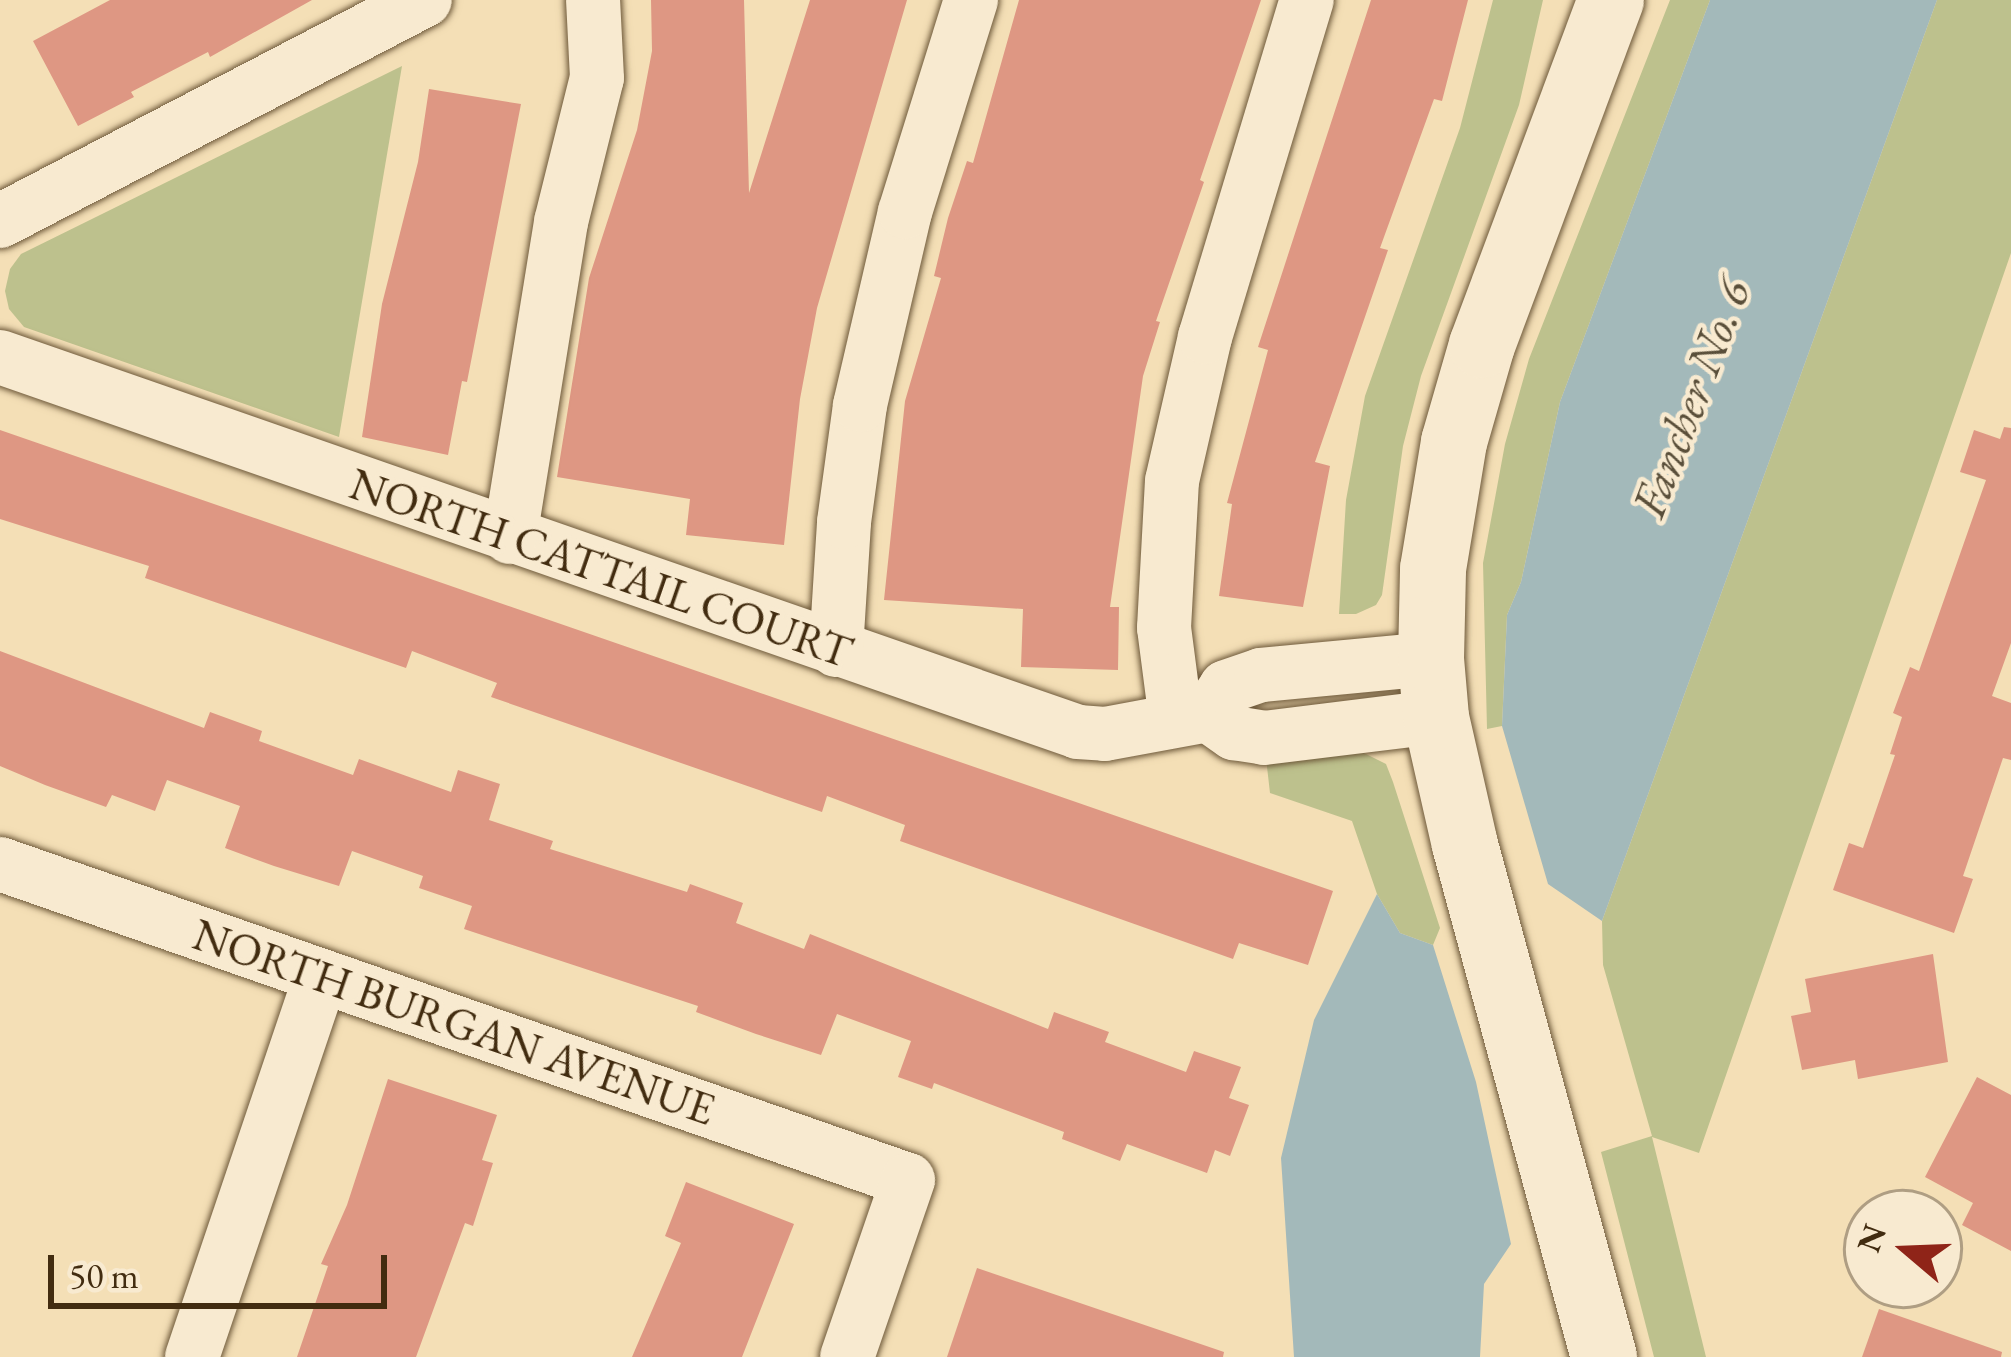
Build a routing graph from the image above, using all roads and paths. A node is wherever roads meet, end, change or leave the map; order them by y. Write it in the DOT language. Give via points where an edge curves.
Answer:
graph roads {
  1 [pos="425,0"];
  2 [pos="593,0"];
  3 [pos="971,0"];
  4 [pos="1307,0"];
  5 [pos="1611,0"];
  6 [pos="0,220"];
  7 [pos="0,357"];
  8 [pos="510,537"];
  9 [pos="836,650"];
  10 [pos="1433,688"];
  11 [pos="1192,718"];
  12 [pos="0,864"];
  13 [pos="321,976"];
  14 [pos="192,1357"];
  15 [pos="847,1357"];
  16 [pos="1604,1357"];
  1 -- 6 [label="street"];
  2 -- 8 [label="street" via="597,78 562,222"];
  3 -- 9 [label="street" via="872,344 844,521"];
  4 -- 11 [label="street" via="1205,337 1172,481 1164,628"];
  5 -- 10 [label="street" via="1463,409 1433,569"];
  7 -- 8 [label="street, NORTH CATTAIL COURT"];
  8 -- 9 [label="street, NORTH CATTAIL COURT"];
  9 -- 11 [label="street, NORTH CATTAIL COURT" via="1078,732"];
  10 -- 11 [label="street, NORTH CATTAIL COURT" via="1261,675 1226,687"];
  10 -- 16 [label="street" via="1465,845"];
  12 -- 13 [label="street, NORTH BURGAN AVENUE"];
  13 -- 14 [label="street"];
  13 -- 15 [label="street, NORTH BURGAN AVENUE" via="908,1180"];
}
